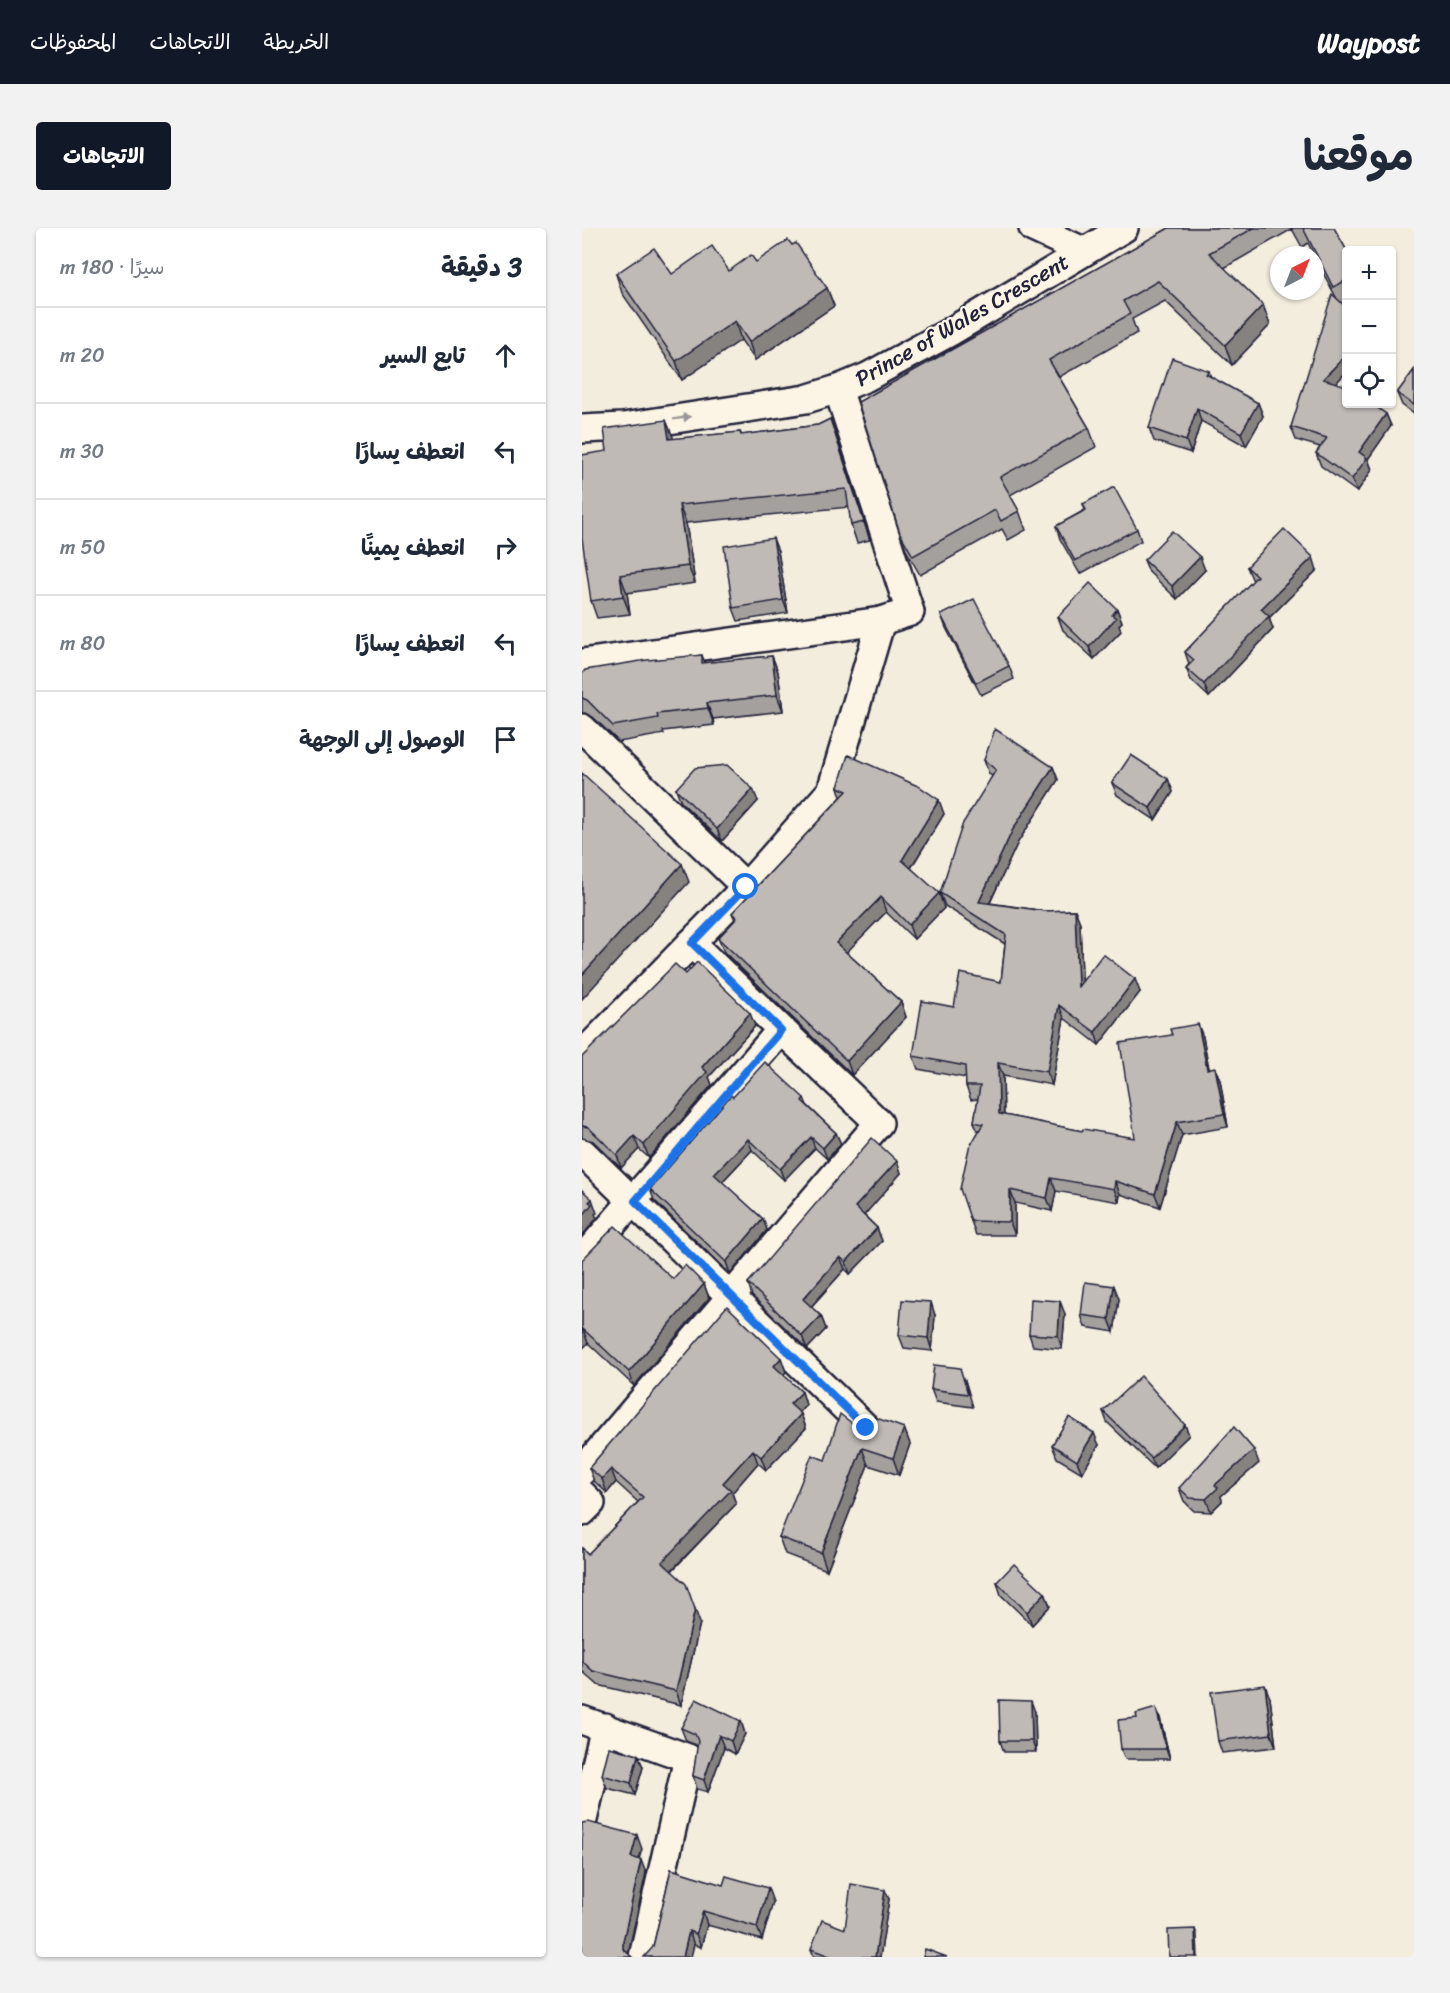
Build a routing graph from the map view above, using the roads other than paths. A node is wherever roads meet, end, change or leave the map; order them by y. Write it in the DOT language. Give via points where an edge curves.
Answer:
graph roads {
  1 [pos="1033,228"];
  2 [pos="1124,228"];
  3 [pos="1083,250"];
  4 [pos="838,390"];
  5 [pos="582,429"];
  6 [pos="881,621"];
  7 [pos="582,663"];
  8 [pos="582,728"];
  9 [pos="746,887"];
  10 [pos="692,943"];
  11 [pos="781,1030"];
  12 [pos="582,1055"];
  13 [pos="582,1152"];
  14 [pos="635,1201"];
  15 [pos="582,1259"];
  16 [pos="731,1296"];
  17 [pos="866,1428"];
  18 [pos="582,1472"];
  19 [pos="582,1494"];
  20 [pos="582,1512"];
  21 [pos="594,1724"];
  22 [pos="582,1824"];
  23 [pos="643,1957"];
  1 -- 3 [label="street"];
  2 -- 3 [label="street, Prince of Wales Crescent"];
  3 -- 4 [label="street, Prince of Wales Crescent" via="950,332"];
  5 -- 4 [label="street, Prince of Wales Crescent, one-way" via="622,427 806,399"];
  4 -- 6 [label="street" via="910,612"];
  6 -- 7 [label="street"];
  6 -- 9 [label="street" via="831,791"];
  8 -- 9 [label="street"];
  9 -- 10 [label="street"];
  10 -- 11 [label="street"];
  10 -- 12 [label="street"];
  11 -- 14 [label="street"];
  11 -- 16 [label="street" via="879,1122"];
  13 -- 14 [label="street"];
  14 -- 15 [label="street"];
  14 -- 16 [label="street"];
  16 -- 17 [label="street"];
  16 -- 18 [label="street"];
  19 -- 20 [label="street" via="591,1503"];
  21 -- 22 [label="street"];
  21 -- 23 [label="street" via="688,1758"];
}
